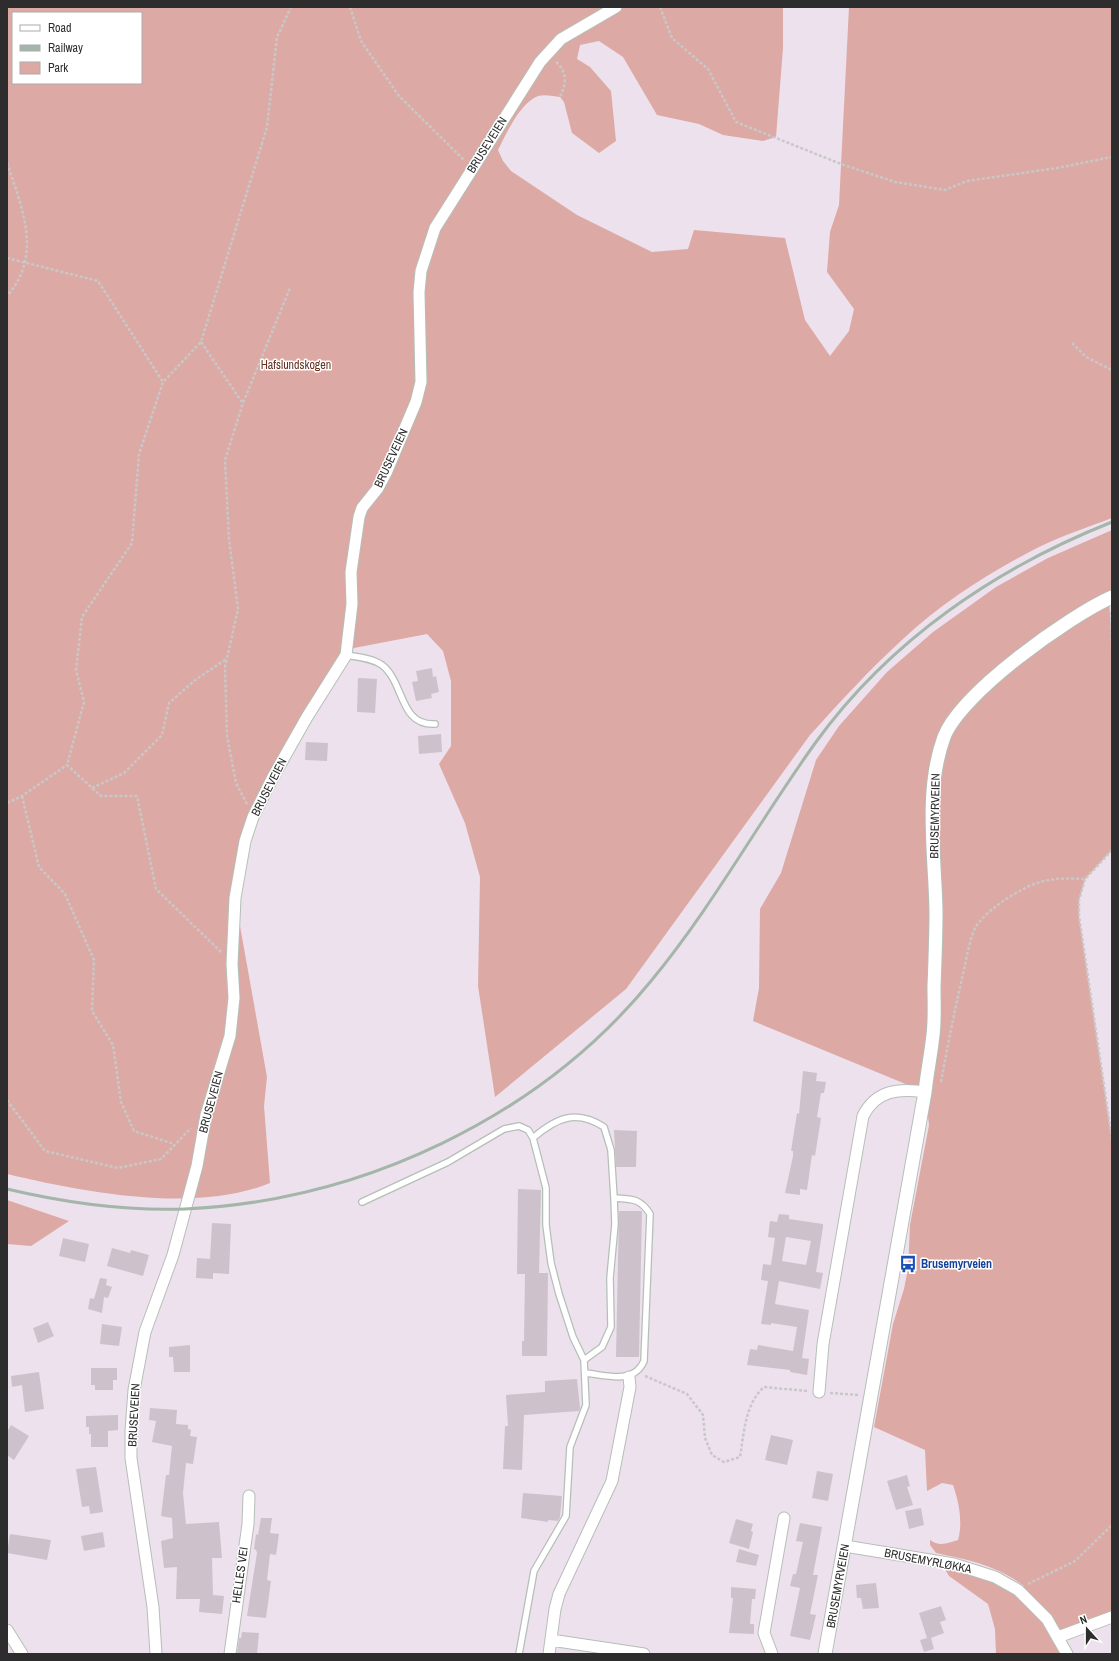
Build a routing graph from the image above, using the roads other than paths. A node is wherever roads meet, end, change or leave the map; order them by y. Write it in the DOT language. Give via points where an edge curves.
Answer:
graph roads {
  1 [pos="616,7"];
  2 [pos="1110,597"];
  3 [pos="346,655"];
  4 [pos="435,724"];
  5 [pos="925,1092"];
  6 [pos="532,1138"];
  7 [pos="614,1198"];
  8 [pos="362,1202"];
  9 [pos="584,1360"];
  10 [pos="585,1373"];
  11 [pos="633,1375"];
  12 [pos="819,1392"];
  13 [pos="249,1496"];
  14 [pos="784,1518"];
  15 [pos="845,1546"];
  16 [pos="1112,1618"];
  17 [pos="7,1630"];
  18 [pos="1058,1637"];
  19 [pos="551,1640"];
  20 [pos="22,1654"];
  21 [pos="156,1654"];
  22 [pos="230,1654"];
  23 [pos="519,1654"];
  24 [pos="549,1654"];
  25 [pos="644,1654"];
  26 [pos="772,1654"];
  27 [pos="825,1654"];
  28 [pos="1067,1654"];
  1 -- 3 [label="street, BRUSEVEIEN" via="571,32 546,56 436,228 421,271 421,382 416,402 386,473 362,508 359,517 351,572 352,604"];
  2 -- 5 [label="street, BRUSEMYRVEIEN" via="1064,625 1006,667 968,704 945,736 935,767 932,808 936,912 933,1034"];
  3 -- 4 [label="lane" via="364,657 381,665 394,679 406,707 416,721 425,725"];
  3 -- 21 [label="street, BRUSEVEIEN" via="307,717 253,817 245,841 235,898 232,964 234,998 230,1036 206,1115 197,1166 175,1249 145,1332 137,1365 131,1413 131,1458 153,1607"];
  5 -- 12 [label="street" via="905,1089 891,1092 869,1105 863,1116 823,1344"];
  5 -- 15 [label="street, BRUSEMYRVEIEN"];
  6 -- 7 [label="lane" via="548,1124 573,1116 592,1119 604,1127 611,1150"];
  6 -- 8 [label="lane" via="528,1130 519,1126 504,1129 448,1162"];
  6 -- 9 [label="lane" via="546,1188 546,1225 551,1263 571,1330"];
  7 -- 9 [label="lane" via="610,1278 611,1327 602,1347"];
  7 -- 11 [label="lane" via="636,1199 650,1214 644,1361"];
  9 -- 10 [label="lane"];
  10 -- 11 [label="lane"];
  10 -- 23 [label="lane" via="586,1405 570,1447 566,1516 534,1571"];
  11 -- 19 [label="street" via="612,1481 559,1594"];
  13 -- 22 [label="street, HELLES VEI" via="248,1524"];
  14 -- 26 [label="street" via="764,1633"];
  15 -- 18 [label="street, BRUSEMYRLØKKA" via="954,1564 995,1577 1018,1590 1047,1619"];
  15 -- 27 [label="street, BRUSEMYRVEIEN"];
  16 -- 18 [label="street"];
  17 -- 20 [label="street"];
  18 -- 28 [label="street, BRUSEMYRLØKKA"];
  19 -- 24 [label="street"];
  19 -- 25 [label="street"];
}
